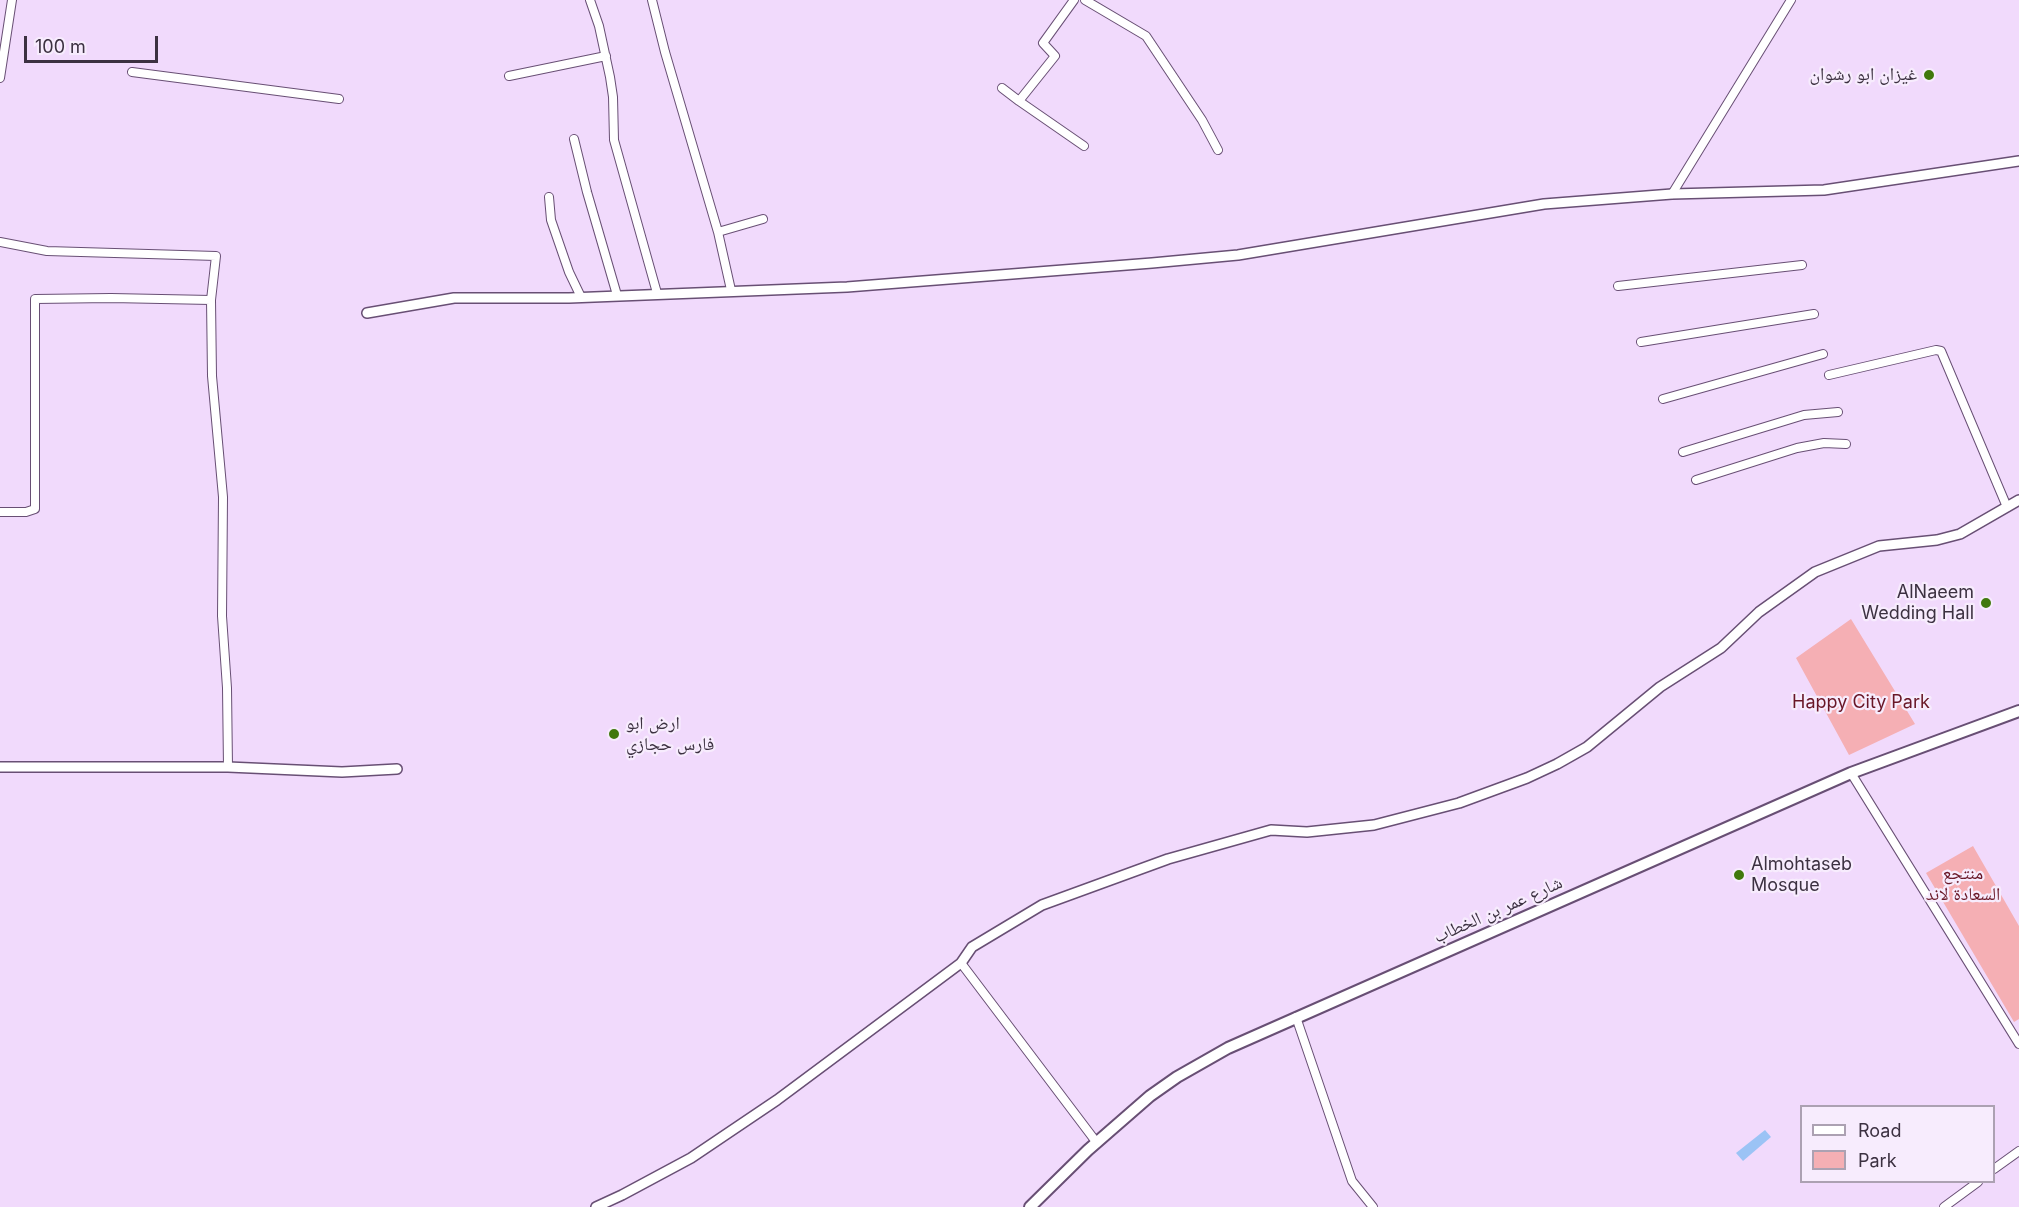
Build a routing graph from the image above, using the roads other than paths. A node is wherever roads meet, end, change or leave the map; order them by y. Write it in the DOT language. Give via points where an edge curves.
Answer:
graph roads {
  1 [pos="12,0"];
  2 [pos="590,0"];
  3 [pos="652,0"];
  4 [pos="1074,0"];
  5 [pos="1085,0"];
  6 [pos="1791,0"];
  7 [pos="606,56"];
  8 [pos="132,72"];
  9 [pos="509,76"];
  10 [pos="0,78"];
  11 [pos="1002,88"];
  12 [pos="339,99"];
  13 [pos="1019,101"];
  14 [pos="574,138"];
  15 [pos="1084,146"];
  16 [pos="1218,150"];
  17 [pos="2019,161"];
  18 [pos="1672,194"];
  19 [pos="549,197"];
  20 [pos="763,219"];
  21 [pos="718,232"];
  22 [pos="0,242"];
  23 [pos="1802,265"];
  24 [pos="1618,286"];
  25 [pos="732,290"];
  26 [pos="657,293"];
  27 [pos="617,295"];
  28 [pos="581,297"];
  29 [pos="211,300"];
  30 [pos="367,314"];
  31 [pos="1814,314"];
  32 [pos="1641,342"];
  33 [pos="1823,354"];
  34 [pos="1829,375"];
  35 [pos="1663,399"];
  36 [pos="1838,412"];
  37 [pos="1846,444"];
  38 [pos="1683,452"];
  39 [pos="1696,480"];
  40 [pos="2019,500"];
  41 [pos="2007,507"];
  42 [pos="0,512"];
  43 [pos="2019,711"];
  44 [pos="0,767"];
  45 [pos="228,767"];
  46 [pos="397,769"];
  47 [pos="1851,773"];
  48 [pos="961,963"];
  49 [pos="1296,1017"];
  50 [pos="2019,1044"];
  51 [pos="1097,1143"];
  52 [pos="2019,1151"];
  53 [pos="1995,1169"];
  54 [pos="1977,1183"];
  55 [pos="596,1207"];
  56 [pos="1030,1207"];
  57 [pos="1373,1207"];
  58 [pos="1944,1207"];
  1 -- 10 [label="street"];
  2 -- 7 [label="street"];
  3 -- 21 [label="street"];
  4 -- 13 [label="street" via="1043,43 1055,56"];
  5 -- 16 [label="street" via="1146,36"];
  6 -- 18 [label="street"];
  7 -- 9 [label="street"];
  7 -- 26 [label="street" via="613,97 614,140"];
  8 -- 12 [label="street"];
  11 -- 13 [label="street"];
  13 -- 15 [label="street"];
  14 -- 27 [label="street"];
  17 -- 18 [label="street" via="1824,190"];
  18 -- 25 [label="street" via="1544,204 1238,255 847,287"];
  19 -- 28 [label="street" via="551,220 568,272"];
  20 -- 21 [label="street"];
  21 -- 25 [label="street"];
  22 -- 29 [label="street" via="46,251 216,256"];
  23 -- 24 [label="street"];
  25 -- 26 [label="street"];
  26 -- 27 [label="street"];
  27 -- 28 [label="street"];
  28 -- 30 [label="street" via="454,298"];
  29 -- 42 [label="street" via="35,299 35,509"];
  29 -- 45 [label="street" via="212,376 223,497 222,616"];
  31 -- 32 [label="street"];
  33 -- 35 [label="street"];
  34 -- 41 [label="street" via="1941,351"];
  36 -- 38 [label="street" via="1804,416"];
  37 -- 39 [label="street" via="1797,448"];
  40 -- 41 [label="street"];
  41 -- 48 [label="street" via="1960,534 1879,546 1815,572 1759,612 1721,648 1660,687 1587,747 1527,778 1459,803 1374,825 1306,832 1271,830 1168,859 1042,905 972,947"];
  43 -- 47 [label="main road, شارع عمر بن الخطاب"];
  44 -- 45 [label="street"];
  45 -- 46 [label="street" via="342,772"];
  47 -- 49 [label="main road, شارع عمر بن الخطاب"];
  47 -- 50 [label="street"];
  48 -- 51 [label="street"];
  48 -- 55 [label="street" via="777,1100 691,1158"];
  49 -- 51 [label="main road, شارع عمر بن الخطاب" via="1177,1077 1150,1095"];
  49 -- 57 [label="street" via="1352,1181"];
  51 -- 56 [label="main road, شارع عمر بن الخطاب"];
  52 -- 53 [label="street"];
  54 -- 58 [label="street"];
}
